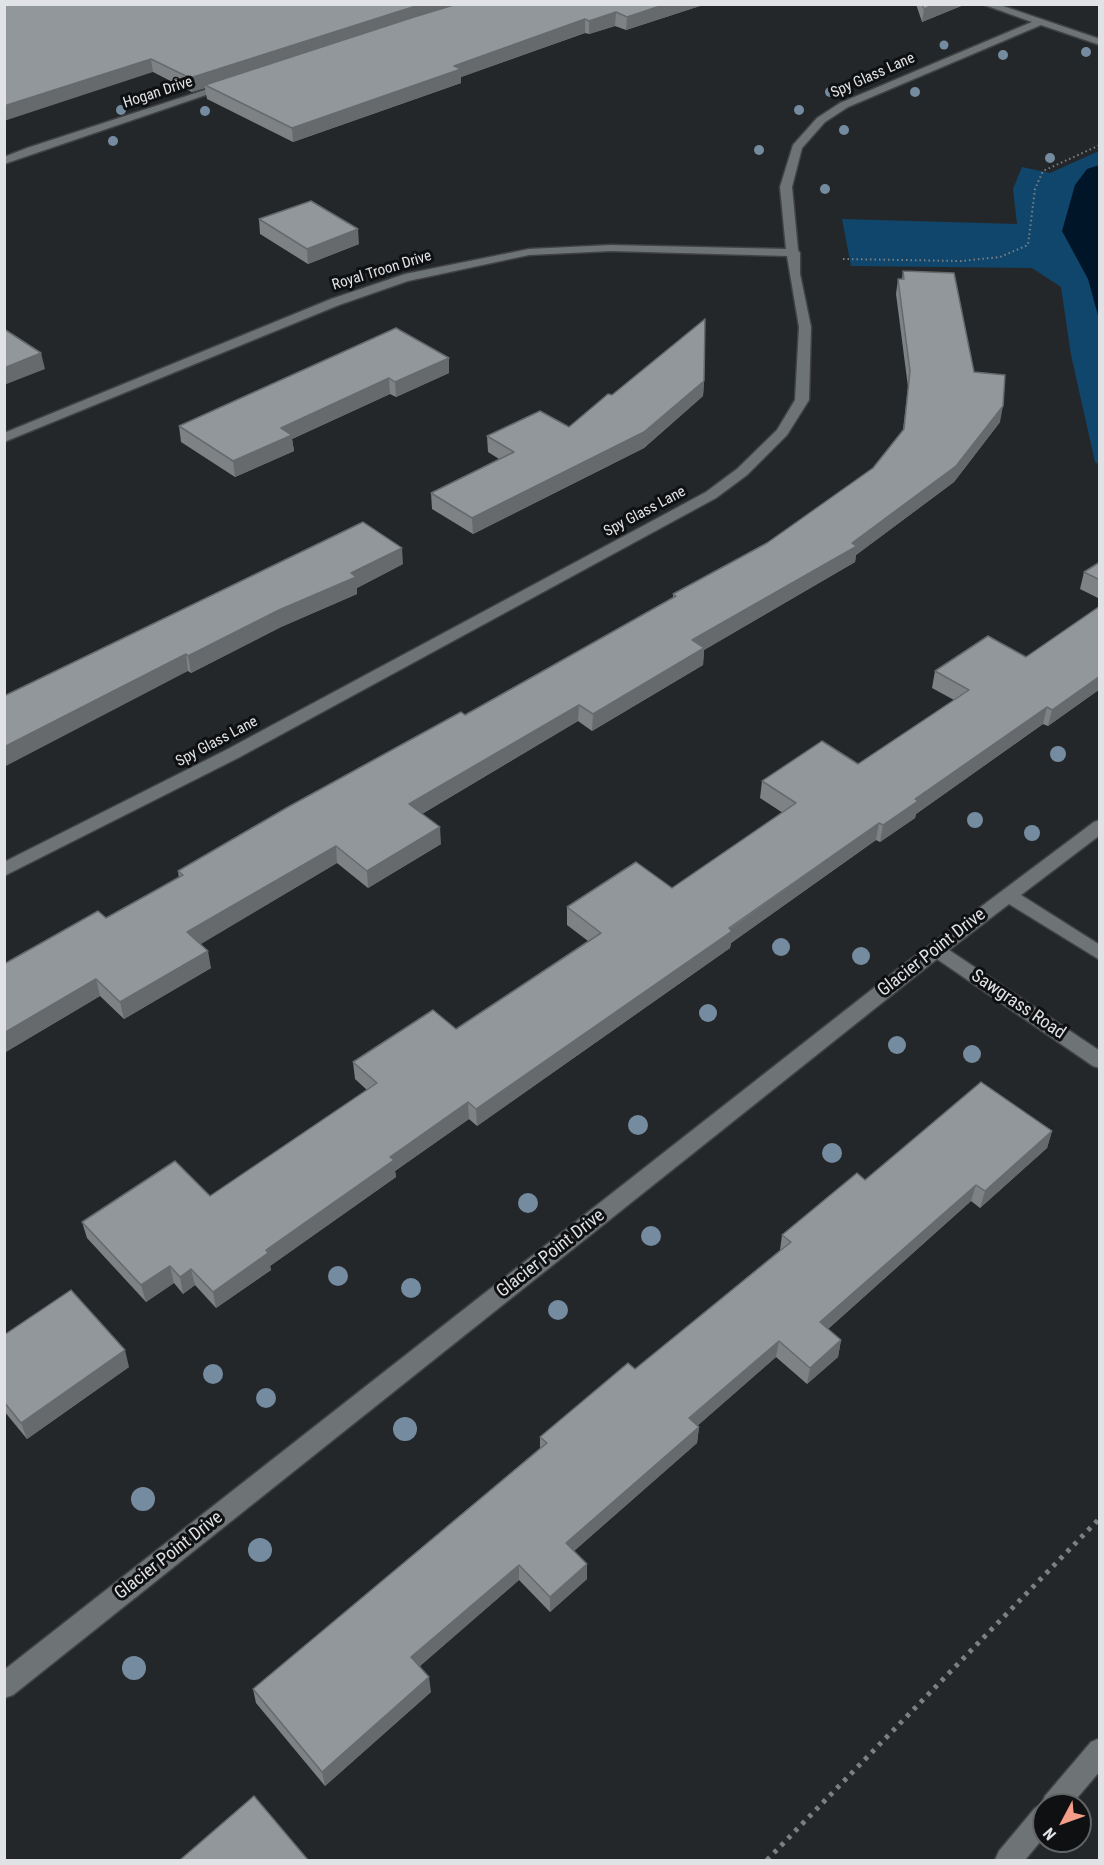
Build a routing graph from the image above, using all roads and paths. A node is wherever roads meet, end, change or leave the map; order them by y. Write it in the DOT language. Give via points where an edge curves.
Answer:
graph roads {
  1 [pos="986,4"];
  2 [pos="1041,22"];
  3 [pos="1100,42"];
  4 [pos="243,81"];
  5 [pos="1100,146"];
  6 [pos="4,161"];
  7 [pos="794,253"];
  8 [pos="843,259"];
  9 [pos="4,438"];
  10 [pos="1100,826"];
  11 [pos="4,870"];
  12 [pos="1008,895"];
  13 [pos="936,950"];
  14 [pos="1100,954"];
  15 [pos="1100,1061"];
  16 [pos="1100,1518"];
  17 [pos="4,1686"];
  18 [pos="1100,1750"];
  19 [pos="1064,1793"];
  20 [pos="1032,1831"];
  21 [pos="767,1860"];
  22 [pos="1008,1860"];
  1 -- 2 [label="street"];
  2 -- 3 [label="street"];
  2 -- 7 [label="street, Spy Glass Lane" via="844,105 821,120 797,147 786,187"];
  4 -- 6 [label="street, Hogan Drive"];
  5 -- 8 [label="path" via="1043,171 1035,189 1028,244 1000,257 961,261"];
  7 -- 9 [label="street, Royal Troon Drive" via="611,248 529,252 456,266 405,278 335,302"];
  7 -- 11 [label="street, Spy Glass Lane" via="794,274 805,327 802,400 782,432 742,472 711,495 242,748"];
  10 -- 12 [label="street, Glacier Point Drive"];
  12 -- 13 [label="street, Glacier Point Drive"];
  12 -- 14 [label="street"];
  13 -- 15 [label="street, Sawgrass Road"];
  13 -- 17 [label="street, Glacier Point Drive"];
  16 -- 21 [label="path"];
  18 -- 19 [label="street"];
  20 -- 22 [label="street"];
}
